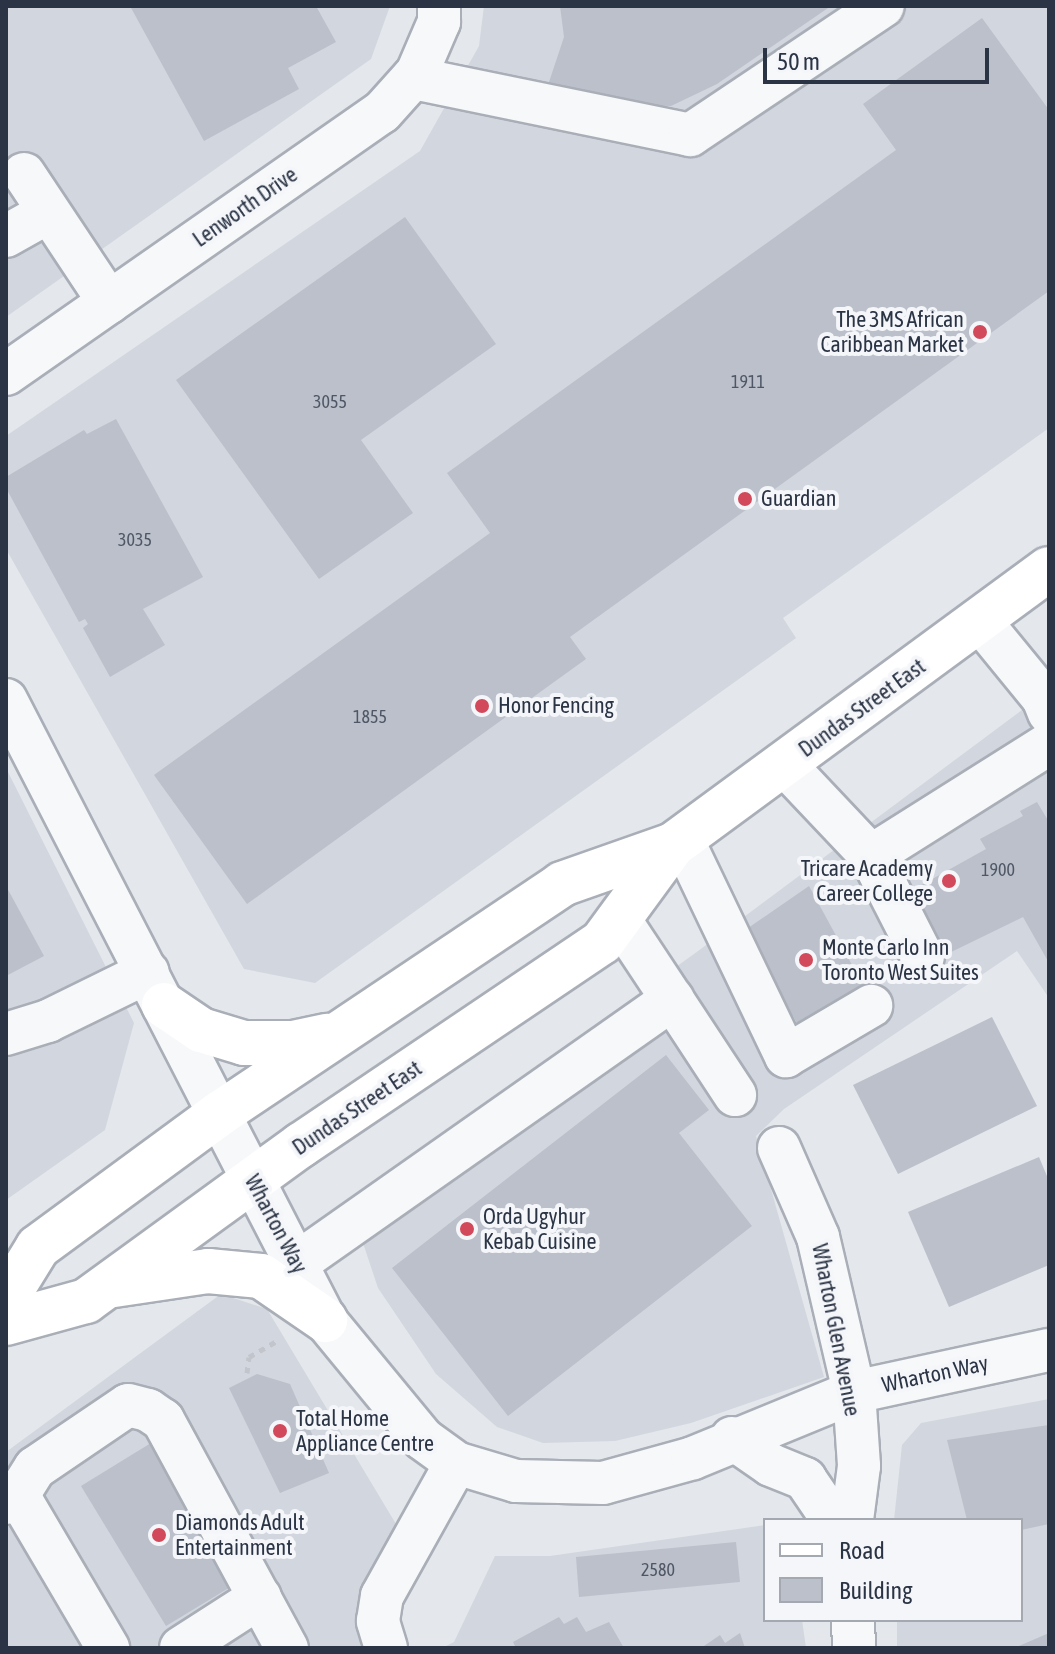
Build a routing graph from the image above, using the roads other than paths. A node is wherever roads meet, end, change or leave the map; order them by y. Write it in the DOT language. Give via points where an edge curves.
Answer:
graph roads {
  1 [pos="439,6"];
  2 [pos="883,6"];
  3 [pos="413,78"];
  4 [pos="24,174"];
  5 [pos="47,213"];
  6 [pos="6,236"];
  7 [pos="109,302"];
  8 [pos="6,374"];
  9 [pos="1048,571"];
  10 [pos="980,621"];
  11 [pos="6,700"];
  12 [pos="1049,713"];
  13 [pos="1049,744"];
  14 [pos="785,765"];
  15 [pos="678,842"];
  16 [pos="871,856"];
  17 [pos="619,919"];
  18 [pos="923,958"];
  19 [pos="156,989"];
  20 [pos="672,999"];
  21 [pos="871,1006"];
  22 [pos="341,1032"];
  23 [pos="6,1034"];
  24 [pos="735,1095"];
  25 [pos="219,1114"];
  26 [pos="779,1148"];
  27 [pos="254,1181"];
  28 [pos="297,1263"];
  29 [pos="107,1286"];
  30 [pos="6,1299"];
  31 [pos="325,1320"];
  32 [pos="6,1323"];
  33 [pos="1049,1350"];
  34 [pos="854,1392"];
  35 [pos="732,1438"];
  36 [pos="456,1463"];
  37 [pos="12,1499"];
  38 [pos="832,1518"];
  39 [pos="852,1518"];
  40 [pos="260,1597"];
  41 [pos="853,1622"];
  42 [pos="108,1648"];
  43 [pos="181,1648"];
  44 [pos="287,1648"];
  45 [pos="386,1648"];
  46 [pos="854,1648"];
  1 -- 3 [label="street, Lenworth Drive" via="439,22"];
  2 -- 3 [label="street" via="690,135"];
  3 -- 7 [label="street, Lenworth Drive" via="382,112"];
  4 -- 5 [label="street"];
  5 -- 6 [label="street"];
  5 -- 7 [label="street"];
  7 -- 8 [label="street, Lenworth Drive"];
  9 -- 10 [label="main road, Dundas Street East"];
  10 -- 12 [label="street" via="1043,698"];
  10 -- 14 [label="main road, Dundas Street East"];
  11 -- 19 [label="street, Wharton Way"];
  13 -- 16 [label="street"];
  14 -- 15 [label="main road, Dundas Street East"];
  14 -- 16 [label="street"];
  15 -- 17 [label="main road, Dundas Street East"];
  15 -- 21 [label="street" via="786,1056"];
  15 -- 22 [label="main road, Dundas Street East" via="562,884"];
  16 -- 18 [label="street"];
  17 -- 20 [label="street"];
  17 -- 27 [label="main road, Dundas Street East" via="602,942"];
  19 -- 22 [label="main road" via="201,1030 244,1043 293,1043"];
  19 -- 23 [label="street"];
  19 -- 25 [label="street, Wharton Way"];
  20 -- 24 [label="street"];
  20 -- 28 [label="street"];
  22 -- 25 [label="main road, Dundas Street East"];
  25 -- 27 [label="street, Wharton Way"];
  25 -- 30 [label="main road, Dundas Street East" via="38,1247"];
  26 -- 34 [label="street, Wharton Glen Avenue" via="818,1237"];
  27 -- 28 [label="street, Wharton Way"];
  27 -- 29 [label="main road, Dundas Street East"];
  28 -- 31 [label="street, Wharton Way"];
  29 -- 31 [label="main road" via="208,1271 261,1276"];
  29 -- 32 [label="main road, Dundas Street East" via="86,1301"];
  31 -- 36 [label="street, Wharton Way" via="423,1439"];
  33 -- 34 [label="street, Wharton Way"];
  34 -- 35 [label="street, Wharton Way"];
  34 -- 39 [label="street, Wharton Glen Avenue" via="859,1466"];
  35 -- 36 [label="street, Wharton Way" via="693,1458 603,1483 516,1481"];
  35 -- 38 [label="street" via="771,1465 805,1479"];
  36 -- 45 [label="street" via="382,1596 378,1621"];
  37 -- 40 [label="street" via="35,1468 128,1405 148,1410 163,1420"];
  37 -- 42 [label="street"];
  40 -- 43 [label="street"];
  40 -- 44 [label="street"];
  41 -- 46 [label="street"];
}
